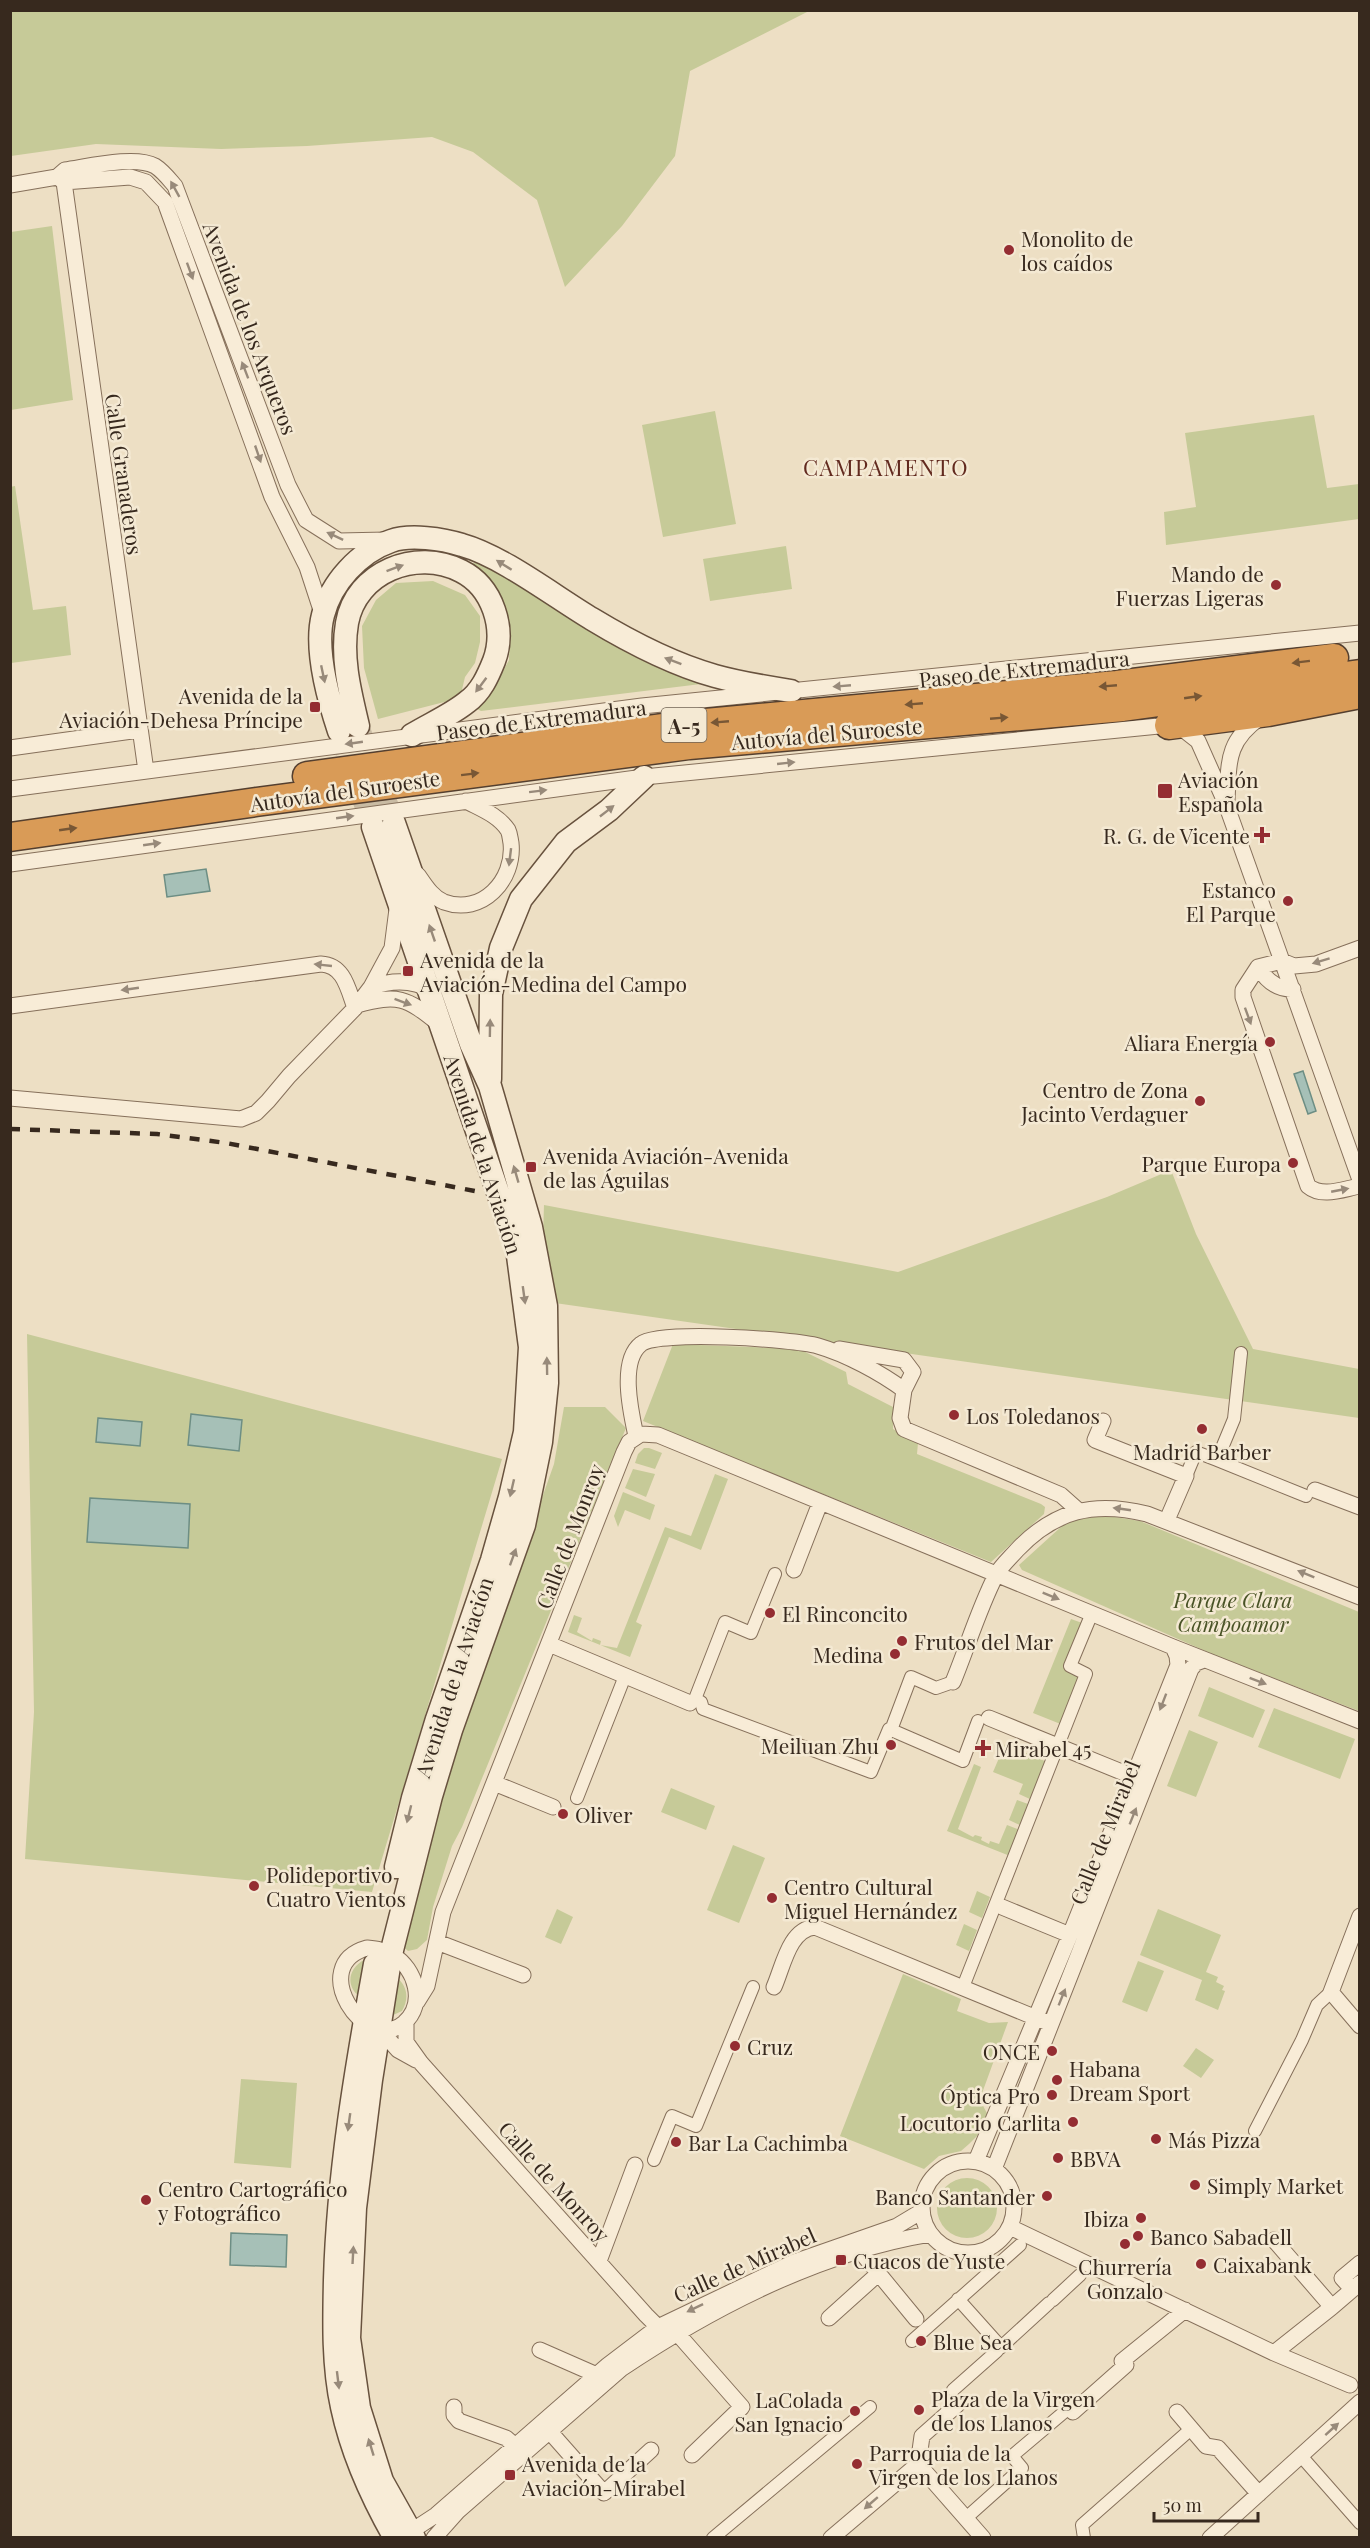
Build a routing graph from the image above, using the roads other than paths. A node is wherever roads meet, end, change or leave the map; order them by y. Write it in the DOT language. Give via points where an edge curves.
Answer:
graph roads {
  1 [pos="60,180"];
  2 [pos="10,184"];
  3 [pos="392,540"];
  4 [pos="323,616"];
  5 [pos="1359,633"];
  6 [pos="1359,655"];
  7 [pos="1359,674"];
  8 [pos="790,691"];
  9 [pos="1359,694"];
  10 [pos="1268,712"];
  11 [pos="1168,725"];
  12 [pos="139,730"];
  13 [pos="412,735"];
  14 [pos="10,748"];
  15 [pos="146,771"];
  16 [pos="644,777"];
  17 [pos="10,789"];
  18 [pos="466,801"];
  19 [pos="1226,804"];
  20 [pos="10,817"];
  21 [pos="10,837"];
  22 [pos="406,855"];
  23 [pos="10,864"];
  24 [pos="398,900"];
  25 [pos="1359,948"];
  26 [pos="1282,961"];
  27 [pos="1258,967"];
  28 [pos="371,987"];
  29 [pos="428,988"];
  30 [pos="1293,989"];
  31 [pos="10,1006"];
  32 [pos="356,1006"];
  33 [pos="451,1020"];
  34 [pos="490,1086"];
  35 [pos="10,1098"];
  36 [pos="1359,1180"];
  37 [pos="1359,1186"];
  38 [pos="819,1346"];
  39 [pos="1241,1353"];
  40 [pos="904,1390"];
  41 [pos="1102,1421"];
  42 [pos="633,1439"];
  43 [pos="1217,1460"];
  44 [pos="1186,1476"];
  45 [pos="1311,1493"];
  46 [pos="820,1503"];
  47 [pos="1359,1507"];
  48 [pos="1079,1511"];
  49 [pos="1167,1520"];
  50 [pos="794,1570"];
  51 [pos="775,1574"];
  52 [pos="997,1574"];
  53 [pos="1359,1597"];
  54 [pos="1092,1613"];
  55 [pos="549,1644"];
  56 [pos="1173,1647"];
  57 [pos="1204,1660"];
  58 [pos="625,1676"];
  59 [pos="953,1682"];
  60 [pos="693,1701"];
  61 [pos="984,1719"];
  62 [pos="1359,1721"];
  63 [pos="890,1729"];
  64 [pos="1058,1746"];
  65 [pos="1134,1777"];
  66 [pos="494,1783"];
  67 [pos="577,1798"];
  68 [pos="553,1807"];
  69 [pos="999,1906"];
  70 [pos="1359,1917"];
  71 [pos="1070,1935"];
  72 [pos="435,1948"];
  73 [pos="391,1956"];
  74 [pos="523,1975"];
  75 [pos="753,1987"];
  76 [pos="774,1987"];
  77 [pos="963,1987"];
  78 [pos="1331,1992"];
  79 [pos="417,2002"];
  80 [pos="406,2021"];
  81 [pos="1044,2021"];
  82 [pos="1359,2026"];
  83 [pos="373,2027"];
  84 [pos="398,2049"];
  85 [pos="374,2062"];
  86 [pos="421,2063"];
  87 [pos="1256,2131"];
  88 [pos="654,2160"];
  89 [pos="976,2161"];
  90 [pos="635,2165"];
  91 [pos="994,2169"];
  92 [pos="922,2211"];
  93 [pos="1010,2227"];
  94 [pos="930,2234"];
  95 [pos="1274,2240"];
  96 [pos="847,2243"];
  97 [pos="1020,2245"];
  98 [pos="861,2252"];
  99 [pos="599,2261"];
  100 [pos="1359,2263"];
  101 [pos="879,2273"];
  102 [pos="1080,2275"];
  103 [pos="1356,2286"];
  104 [pos="958,2299"];
  105 [pos="1332,2307"];
  106 [pos="1185,2310"];
  107 [pos="829,2318"];
  108 [pos="916,2319"];
  109 [pos="658,2327"];
  110 [pos="677,2333"];
  111 [pos="912,2341"];
  112 [pos="999,2349"];
  113 [pos="540,2350"];
  114 [pos="1274,2353"];
  115 [pos="597,2375"];
  116 [pos="1357,2391"];
  117 [pos="955,2398"];
  118 [pos="454,2407"];
  119 [pos="870,2407"];
  120 [pos="1177,2412"];
  121 [pos="1068,2413"];
  122 [pos="546,2427"];
  123 [pos="1191,2429"];
  124 [pos="520,2450"];
  125 [pos="651,2450"];
  126 [pos="692,2455"];
  127 [pos="1301,2456"];
  128 [pos="915,2467"];
  129 [pos="1259,2494"];
  130 [pos="966,2518"];
  131 [pos="1359,2522"];
  132 [pos="447,2531"];
  133 [pos="409,2536"];
  134 [pos="434,2538"];
  135 [pos="712,2538"];
  136 [pos="831,2538"];
  137 [pos="983,2538"];
  138 [pos="1084,2538"];
  139 [pos="1210,2538"];
  1 -- 2 [label="street, Avenida de los Arqueros"];
  3 -- 1 [label="street, Avenida de los Arqueros, one-way" via="339,541 306,520 288,485 175,186 165,174 153,165 133,161 65,170"];
  1 -- 4 [label="street, Avenida de los Arqueros, one-way" via="130,177 146,182 165,202 272,497 307,567"];
  1 -- 12 [label="street, Calle Granaderos"];
  3 -- 4 [label="main road" via="366,555 339,580"];
  8 -- 3 [label="main road, one-way" via="713,675 666,658 464,545 430,538"];
  4 -- 13 [label="main road, one-way" via="321,661 329,703 348,728 344,646 347,621 363,587 380,573 401,565 437,564 461,571 490,600 500,631 487,679 468,702"];
  5 -- 8 [label="street, Paseo de Extremadura, one-way"];
  6 -- 20 [label="highway, Autovía del Suroeste / A-5, one-way" via="1117,685 672,727"];
  21 -- 7 [label="highway, Autovía del Suroeste / A-5, one-way" via="689,745 1123,707"];
  8 -- 13 [label="street, Paseo de Extremadura"];
  9 -- 10 [label="highway"];
  10 -- 11 [label="highway"];
  10 -- 19 [label="street" via="1233,745"];
  16 -- 11 [label="street, one-way"];
  11 -- 19 [label="street" via="1184,730 1198,741"];
  12 -- 14 [label="street"];
  12 -- 15 [label="street, Calle Granaderos"];
  13 -- 15 [label="street, Paseo de Extremadura, one-way"];
  15 -- 17 [label="street, Paseo de Extremadura"];
  18 -- 16 [label="street, one-way"];
  34 -- 16 [label="main road, one-way" via="491,994 501,948 521,899 566,842"];
  18 -- 22 [label="street, Avenida de la Aviación, one-way" via="496,817 509,832 512,854 506,876 495,891 483,900 460,905 442,901 427,889"];
  23 -- 18 [label="street, one-way"];
  19 -- 26 [label="street"];
  22 -- 24 [label="main road, Avenida de la Aviación" via="384,825"];
  33 -- 22 [label="main road, Avenida de la Aviación, one-way"];
  24 -- 28 [label="street" via="392,948"];
  24 -- 29 [label="main road, Avenida de la Aviación"];
  25 -- 26 [label="street, one-way" via="1316,964 1294,966"];
  26 -- 27 [label="street"];
  26 -- 30 [label="street"];
  27 -- 30 [label="street" via="1272,983"];
  27 -- 37 [label="street, one-way" via="1242,997 1308,1186 1326,1193"];
  28 -- 29 [label="street" via="399,981"];
  28 -- 32 [label="street"];
  29 -- 33 [label="main road, Avenida de la Aviación"];
  30 -- 36 [label="street"];
  32 -- 31 [label="street, one-way" via="341,973 331,964"];
  32 -- 33 [label="street, one-way" via="385,997 402,999 424,1012"];
  32 -- 35 [label="street" via="256,1113 240,1119"];
  33 -- 34 [label="main road, Avenida de la Aviación" via="471,1044"];
  33 -- 73 [label="main road, Avenida de la Aviación, one-way" via="517,1248 530,1347 525,1432 492,1560 413,1798"];
  73 -- 34 [label="main road, Avenida de la Aviación, one-way" via="451,1730 524,1524 541,1442 547,1383 546,1306 531,1227"];
  38 -- 40 [label="street" via="889,1378"];
  38 -- 40 [label="street" via="904,1360 914,1372"];
  38 -- 42 [label="street" via="689,1336 641,1344 634,1353 627,1389"];
  39 -- 43 [label="street" via="1234,1419"];
  40 -- 48 [label="street" via="900,1418 904,1429 1061,1496"];
  41 -- 44 [label="street" via="1095,1440"];
  42 -- 46 [label="street" via="645,1433 658,1435"];
  42 -- 55 [label="street, Calle de Monroy"];
  43 -- 44 [label="street" via="1196,1452"];
  43 -- 45 [label="street"];
  44 -- 49 [label="street"];
  45 -- 47 [label="street"];
  46 -- 50 [label="street"];
  46 -- 52 [label="street"];
  49 -- 48 [label="street, one-way" via="1112,1507"];
  48 -- 52 [label="street" via="1041,1529"];
  53 -- 49 [label="street, one-way"];
  51 -- 60 [label="street" via="751,1633 724,1622"];
  52 -- 54 [label="street, one-way"];
  52 -- 59 [label="street"];
  54 -- 56 [label="street"];
  54 -- 64 [label="street" via="1070,1666 1086,1674"];
  55 -- 58 [label="street"];
  55 -- 66 [label="street, Calle de Monroy"];
  56 -- 57 [label="street"];
  56 -- 65 [label="street, Calle de Mirabel, one-way" via="1178,1665"];
  57 -- 62 [label="street, one-way"];
  81 -- 57 [label="street, Calle de Mirabel, one-way" via="1191,1669"];
  58 -- 60 [label="street"];
  58 -- 67 [label="street"];
  59 -- 63 [label="street" via="936,1688 911,1677"];
  60 -- 63 [label="street" via="701,1702 703,1709 871,1772"];
  61 -- 63 [label="street" via="963,1761"];
  61 -- 64 [label="street, Calle de Mirabel"];
  64 -- 65 [label="street, Calle de Mirabel"];
  64 -- 69 [label="street"];
  65 -- 71 [label="street, Calle de Mirabel"];
  66 -- 68 [label="street"];
  66 -- 72 [label="street, Calle de Monroy" via="443,1912"];
  69 -- 71 [label="street"];
  69 -- 77 [label="street"];
  70 -- 78 [label="street"];
  71 -- 81 [label="street, Calle de Mirabel"];
  72 -- 73 [label="street, Calle de Monroy" via="419,1970"];
  72 -- 74 [label="street"];
  72 -- 79 [label="street, Calle de Monroy" via="427,1986"];
  73 -- 79 [label="street" via="414,1983"];
  73 -- 83 [label="main road, Avenida de la Aviación"];
  73 -- 83 [label="street, Calle de Monroy" via="367,1948 355,1952 340,1976 343,1995"];
  75 -- 88 [label="street" via="696,2126 672,2116"];
  76 -- 77 [label="street" via="795,1937 807,1928 815,1928"];
  77 -- 81 [label="street"];
  78 -- 82 [label="street"];
  78 -- 87 [label="street" via="1317,2005"];
  79 -- 80 [label="street, Calle de Monroy"];
  80 -- 83 [label="street" via="392,2029"];
  80 -- 86 [label="street, Calle de Monroy" via="406,2042"];
  81 -- 89 [label="street, Calle de Mirabel"];
  81 -- 91 [label="street, Calle de Mirabel"];
  83 -- 84 [label="street, Calle de Monroy"];
  83 -- 85 [label="main road, Avenida de la Aviación"];
  83 -- 133 [label="main road, Avenida de la Aviación, one-way" via="345,2147 337,2228 335,2346 340,2397 356,2457 377,2505"];
  84 -- 85 [label="street" via="383,2052"];
  84 -- 86 [label="street, Calle de Monroy"];
  133 -- 85 [label="main road, Avenida de la Aviación, one-way" via="375,2462 359,2408 349,2338 355,2208"];
  86 -- 99 [label="street, Calle de Monroy"];
  89 -- 91 [label="street"];
  89 -- 92 [label="street" via="949,2165 933,2178 925,2192"];
  90 -- 99 [label="street"];
  91 -- 93 [label="street" via="1011,2189 1015,2205"];
  92 -- 94 [label="street"];
  92 -- 96 [label="street, Calle de Mirabel" via="897,2226"];
  93 -- 94 [label="street" via="989,2249 971,2253 951,2250"];
  93 -- 106 [label="street"];
  94 -- 98 [label="street, Calle de Mirabel"];
  95 -- 105 [label="street"];
  96 -- 98 [label="street, Calle de Mirabel"];
  96 -- 109 [label="street, Calle de Mirabel, one-way" via="776,2269"];
  97 -- 104 [label="street"];
  98 -- 101 [label="street, Calle de Mirabel"];
  98 -- 110 [label="street, Calle de Mirabel" via="801,2271"];
  99 -- 109 [label="street, Calle de Monroy"];
  100 -- 103 [label="street" via="1342,2278"];
  101 -- 107 [label="street"];
  101 -- 108 [label="street, Calle de Mirabel"];
  102 -- 112 [label="street"];
  103 -- 105 [label="street"];
  104 -- 111 [label="street"];
  104 -- 112 [label="street"];
  105 -- 114 [label="street"];
  106 -- 114 [label="street"];
  106 -- 121 [label="street" via="1122,2361 1126,2365"];
  109 -- 110 [label="street, Calle de Mirabel"];
  109 -- 115 [label="street, Calle de Mirabel"];
  110 -- 122 [label="street, Calle de Mirabel" via="621,2369"];
  110 -- 126 [label="street, Calle de Mirabel" via="742,2407"];
  112 -- 117 [label="street"];
  113 -- 115 [label="street"];
  114 -- 116 [label="street"];
  115 -- 122 [label="street, Calle de Mirabel"];
  127 -- 116 [label="street, one-way"];
  117 -- 128 [label="street" via="922,2436"];
  118 -- 124 [label="street" via="459,2421 506,2438"];
  119 -- 135 [label="street"];
  120 -- 123 [label="street"];
  121 -- 130 [label="street" via="1012,2456 1022,2468"];
  122 -- 124 [label="street, Calle de Mirabel"];
  122 -- 125 [label="street" via="604,2493"];
  123 -- 129 [label="street" via="1206,2446 1218,2448"];
  123 -- 138 [label="street" via="1082,2525"];
  124 -- 132 [label="street, Calle de Mirabel"];
  124 -- 133 [label="street, Calle de Mirabel"];
  127 -- 129 [label="street"];
  127 -- 131 [label="street"];
  128 -- 130 [label="street"];
  128 -- 136 [label="street, one-way"];
  129 -- 139 [label="street"];
  130 -- 137 [label="street"];
  132 -- 134 [label="street, Calle de Mirabel"];
}
